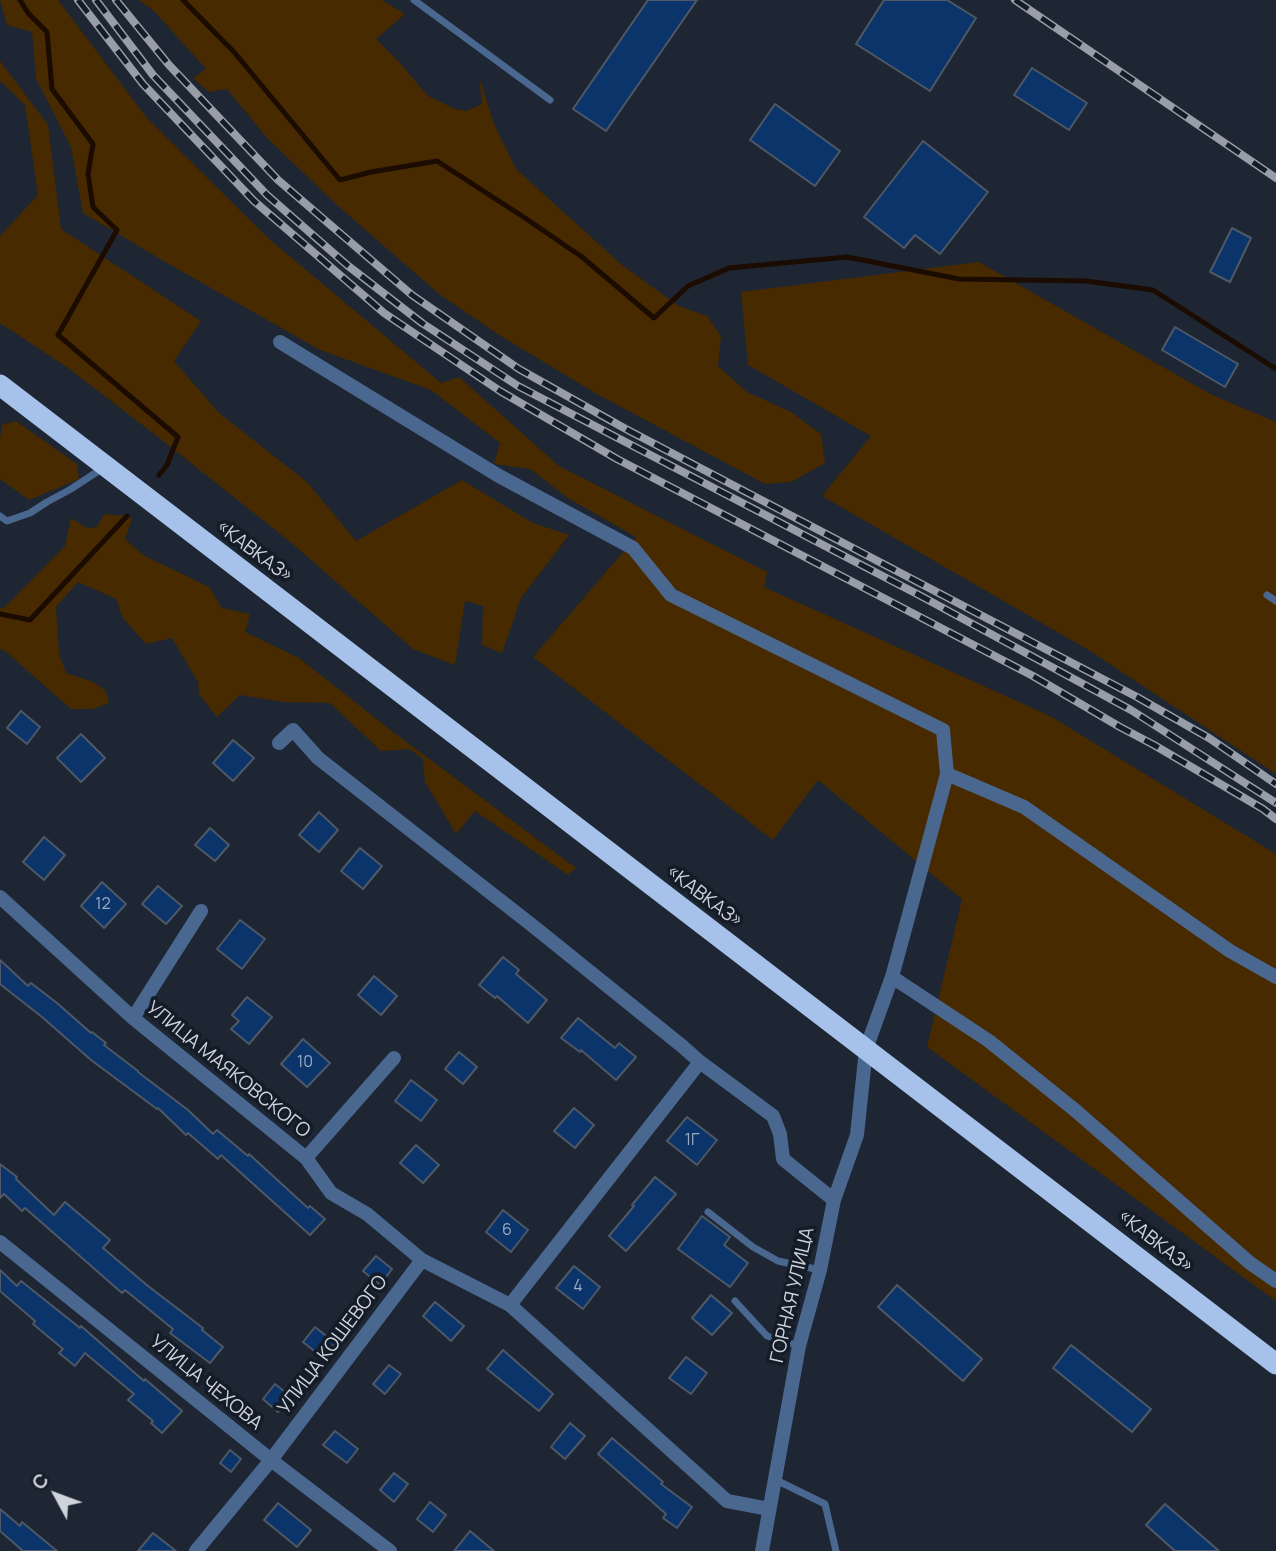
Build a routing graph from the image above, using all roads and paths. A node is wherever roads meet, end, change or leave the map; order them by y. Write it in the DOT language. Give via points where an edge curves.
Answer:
graph roads {
  1 [pos="414,0"];
  2 [pos="551,100"];
  3 [pos="280,342"];
  4 [pos="0,385"];
  5 [pos="105,467"];
  6 [pos="0,516"];
  7 [pos="1267,595"];
  8 [pos="1276,601"];
  9 [pos="279,743"];
  10 [pos="947,774"];
  11 [pos="0,897"];
  12 [pos="201,911"];
  13 [pos="892,977"];
  14 [pos="1276,977"];
  15 [pos="133,1017"];
  16 [pos="866,1049"];
  17 [pos="394,1058"];
  18 [pos="700,1062"];
  19 [pos="306,1158"];
  20 [pos="834,1200"];
  21 [pos="708,1212"];
  22 [pos="0,1242"];
  23 [pos="422,1260"];
  24 [pos="820,1270"];
  25 [pos="1276,1281"];
  26 [pos="735,1301"];
  27 [pos="509,1305"];
  28 [pos="799,1346"];
  29 [pos="1276,1364"];
  30 [pos="271,1460"];
  31 [pos="776,1480"];
  32 [pos="769,1509"];
  33 [pos="196,1551"];
  34 [pos="390,1551"];
  35 [pos="762,1551"];
  36 [pos="836,1551"];
  1 -- 2 [label="lane"];
  3 -- 10 [label="street" via="499,476 633,548 671,595 943,730"];
  4 -- 5 [label="highway, «КАВКАЗ»"];
  5 -- 6 [label="lane" via="30,513 7,521"];
  5 -- 16 [label="highway, «КАВКАЗ»"];
  7 -- 8 [label="lane"];
  9 -- 18 [label="street" via="293,730 318,758"];
  10 -- 13 [label="street, ГОРНАЯ УЛИЦА"];
  10 -- 14 [label="street" via="1024,807 1230,951"];
  11 -- 15 [label="street, УЛИЦА МАЯКОВСКОГО"];
  12 -- 15 [label="street"];
  13 -- 16 [label="street, ГОРНАЯ УЛИЦА"];
  13 -- 25 [label="street" via="989,1041"];
  15 -- 19 [label="street, УЛИЦА МАЯКОВСКОГО"];
  16 -- 20 [label="street, ГОРНАЯ УЛИЦА" via="857,1135"];
  16 -- 29 [label="highway, «КАВКАЗ»"];
  17 -- 19 [label="street"];
  18 -- 20 [label="street" via="773,1116 783,1158"];
  18 -- 27 [label="street"];
  19 -- 23 [label="street, УЛИЦА МАЯКОВСКОГО" via="331,1193 367,1214"];
  20 -- 24 [label="street, ГОРНАЯ УЛИЦА"];
  21 -- 24 [label="lane" via="778,1261"];
  22 -- 30 [label="street, УЛИЦА ЧЕХОВА"];
  23 -- 27 [label="street, УЛИЦА МАЯКОВСКОГО"];
  23 -- 30 [label="street, УЛИЦА КОШЕВОГО"];
  24 -- 28 [label="street, ГОРНАЯ УЛИЦА"];
  26 -- 28 [label="lane" via="767,1336"];
  27 -- 32 [label="street, УЛИЦА МАЯКОВСКОГО" via="727,1501"];
  28 -- 31 [label="street, ГОРНАЯ УЛИЦА"];
  30 -- 33 [label="street, УЛИЦА КОШЕВОГО"];
  30 -- 34 [label="street, УЛИЦА ЧЕХОВА"];
  31 -- 32 [label="street, ГОРНАЯ УЛИЦА"];
  31 -- 36 [label="lane" via="825,1504"];
  32 -- 35 [label="street, ГОРНАЯ УЛИЦА"];
}
